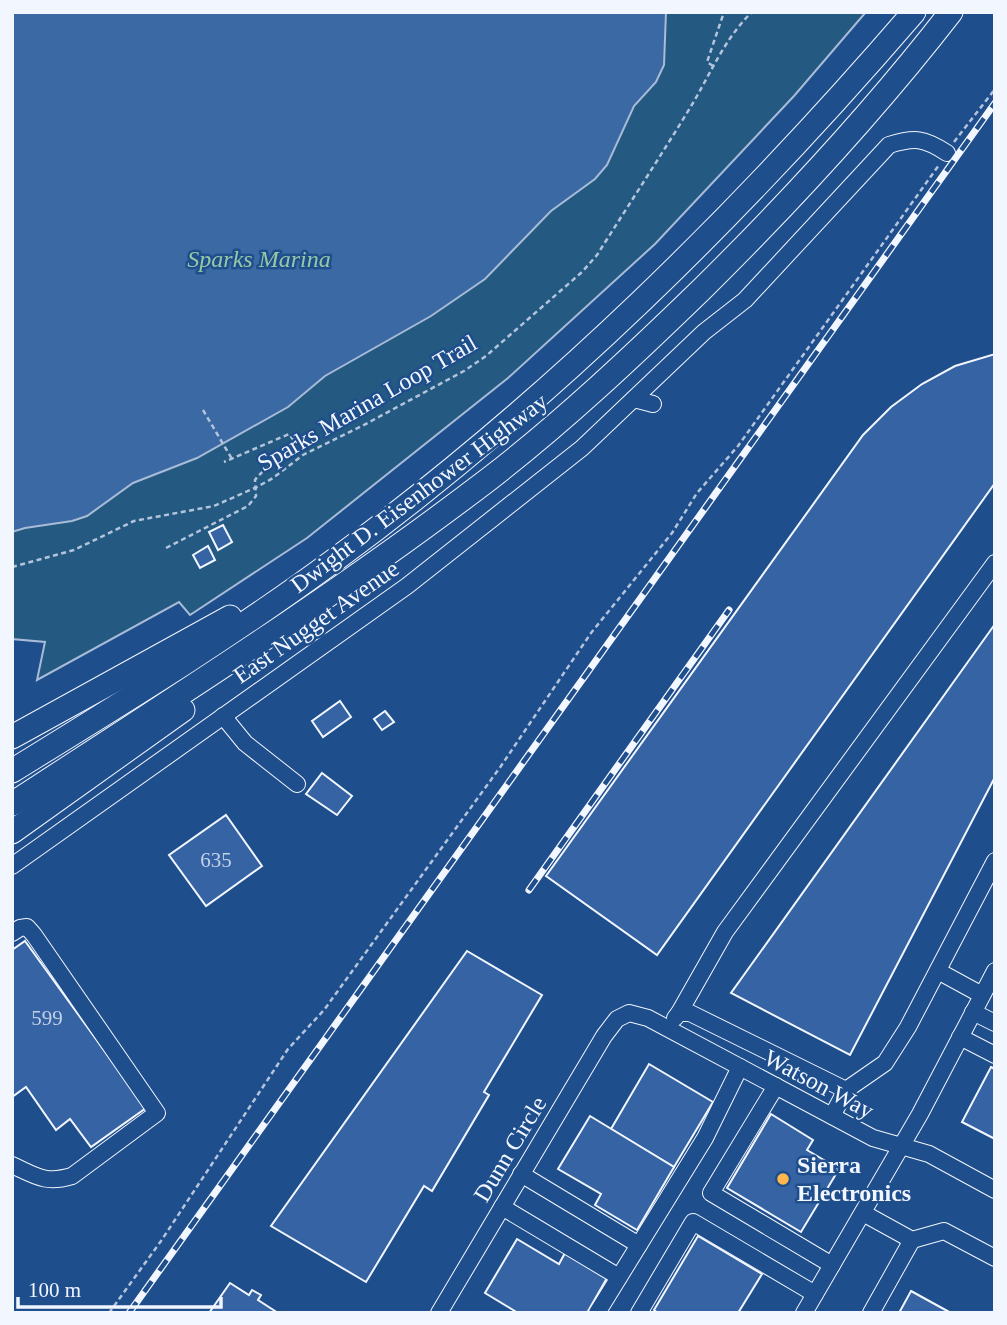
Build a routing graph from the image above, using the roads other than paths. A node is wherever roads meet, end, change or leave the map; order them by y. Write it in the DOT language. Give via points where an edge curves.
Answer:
graph roads {
  1 [pos="914,12"];
  2 [pos="951,12"];
  3 [pos="947,153"];
  4 [pos="634,399"];
  5 [pos="653,404"];
  6 [pos="490,478"];
  7 [pos="437,481"];
  8 [pos="995,563"];
  9 [pos="223,716"];
  10 [pos="12,737"];
  11 [pos="12,771"];
  12 [pos="297,784"];
  13 [pos="12,804"];
  14 [pos="12,832"];
  15 [pos="995,862"];
  16 [pos="12,866"];
  17 [pos="12,933"];
  18 [pos="937,971"];
  19 [pos="995,971"];
  20 [pos="982,995"];
  21 [pos="973,1012"];
  22 [pos="679,1013"];
  23 [pos="625,1014"];
  24 [pos="995,1023"];
  25 [pos="667,1028"];
  26 [pos="960,1037"];
  27 [pos="995,1055"];
  28 [pos="740,1067"];
  29 [pos="775,1086"];
  30 [pos="846,1090"];
  31 [pos="832,1116"];
  32 [pos="902,1146"];
  33 [pos="12,1165"];
  34 [pos="521,1174"];
  35 [pos="995,1190"];
  36 [pos="502,1207"];
  37 [pos="863,1213"];
  38 [pos="912,1240"];
  39 [pos="639,1244"];
  40 [pos="995,1258"];
  41 [pos="832,1265"];
  42 [pos="619,1278"];
  43 [pos="815,1294"];
  44 [pos="439,1313"];
  45 [pos="597,1313"];
  46 [pos="639,1313"];
  47 [pos="804,1313"];
  48 [pos="871,1313"];
  1 -- 7 [label="highway, Dwight D. Eisenhower Highway" via="790,152 628,316"];
  2 -- 6 [label="highway, Dwight D. Eisenhower Highway" via="817,172 757,235 650,340"];
  3 -- 4 [label="street, East Nugget Avenue" via="930,142 910,139 889,145 745,300"];
  4 -- 5 [label="street"];
  4 -- 9 [label="street, East Nugget Avenue" via="582,448 462,544"];
  6 -- 13 [label="highway, Dwight D. Eisenhower Highway" via="242,655"];
  6 -- 14 [label="highway" via="435,531"];
  7 -- 10 [label="highway" via="391,503 218,624"];
  7 -- 11 [label="highway, Dwight D. Eisenhower Highway" via="336,559 191,660"];
  8 -- 22 [label="street" via="725,932"];
  9 -- 12 [label="street" via="245,743"];
  9 -- 16 [label="street, East Nugget Avenue"];
  15 -- 18 [label="street"];
  17 -- 33 [label="street" via="27,928 34,935 157,1113 72,1176 44,1180"];
  18 -- 20 [label="street"];
  18 -- 30 [label="street" via="885,1063"];
  19 -- 20 [label="street"];
  20 -- 21 [label="street"];
  21 -- 24 [label="street"];
  21 -- 26 [label="street"];
  22 -- 25 [label="street"];
  22 -- 30 [label="street" via="690,1013"];
  23 -- 25 [label="street, Watson Way" via="637,1013"];
  23 -- 34 [label="street, Dunn Circle" via="604,1036"];
  25 -- 28 [label="street, Watson Way"];
  26 -- 27 [label="street"];
  26 -- 32 [label="street"];
  28 -- 29 [label="street, Watson Way"];
  28 -- 39 [label="street" via="705,1138"];
  29 -- 31 [label="street, Watson Way"];
  29 -- 41 [label="street" via="711,1193"];
  30 -- 31 [label="street"];
  31 -- 32 [label="street, Watson Way" via="873,1138"];
  32 -- 35 [label="street, Watson Way" via="929,1154"];
  32 -- 37 [label="street"];
  34 -- 36 [label="street, Dunn Circle"];
  34 -- 39 [label="street"];
  36 -- 42 [label="street"];
  36 -- 44 [label="street, Dunn Circle"];
  37 -- 38 [label="street"];
  37 -- 41 [label="street"];
  38 -- 40 [label="street" via="944,1231"];
  38 -- 48 [label="street"];
  39 -- 42 [label="street"];
  41 -- 43 [label="street"];
  42 -- 45 [label="street"];
  43 -- 46 [label="street" via="694,1222"];
  43 -- 47 [label="street"];
}
